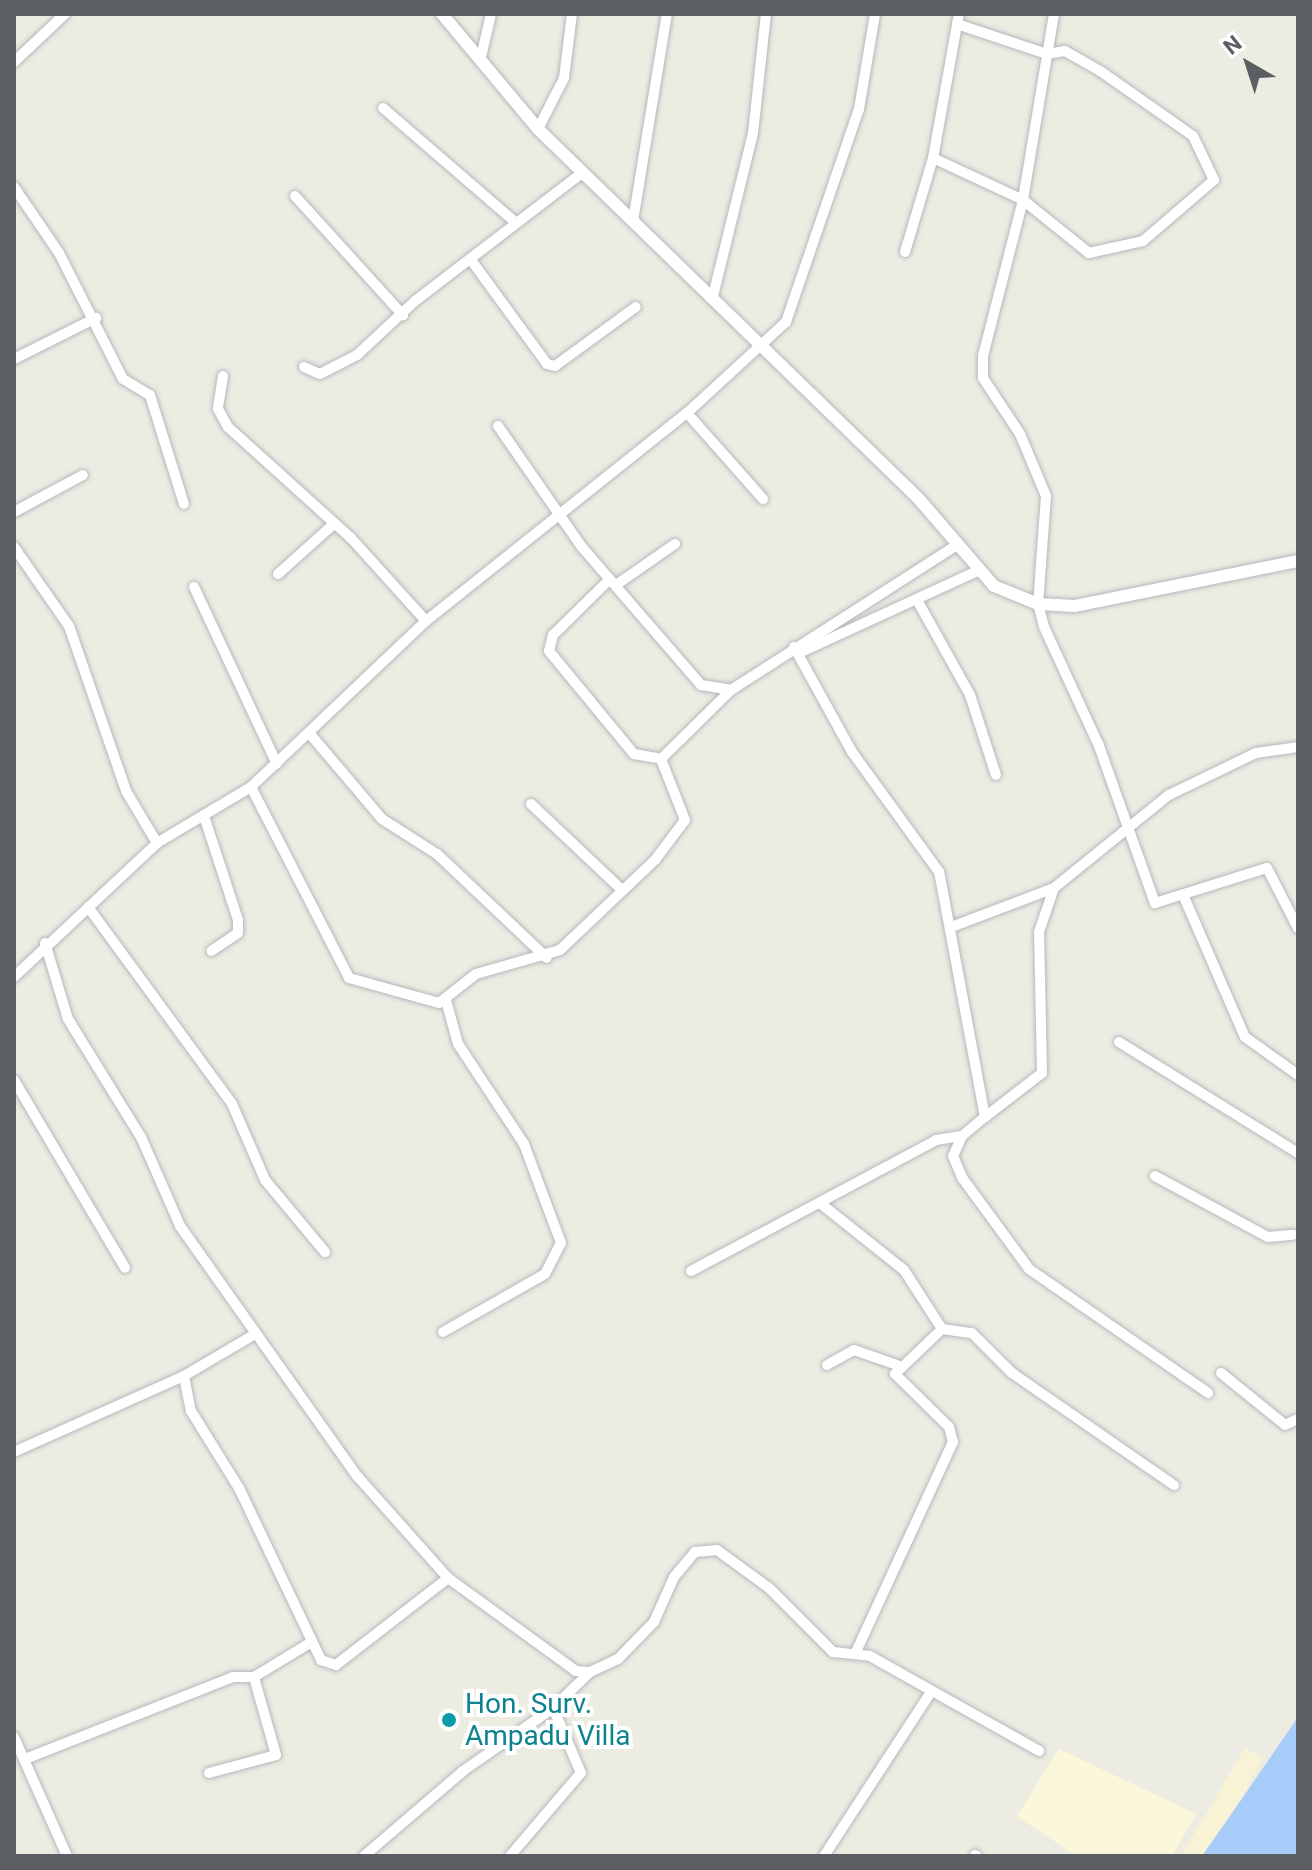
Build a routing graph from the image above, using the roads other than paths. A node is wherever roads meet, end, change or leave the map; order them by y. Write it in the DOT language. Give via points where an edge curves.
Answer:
graph roads {
  1 [pos="65,14"];
  2 [pos="442,14"];
  3 [pos="491,14"];
  4 [pos="572,14"];
  5 [pos="667,14"];
  6 [pos="766,14"];
  7 [pos="875,14"];
  8 [pos="1054,14"];
  9 [pos="958,19"];
  10 [pos="1047,54"];
  11 [pos="481,57"];
  12 [pos="14,62"];
  13 [pos="383,108"];
  14 [pos="538,129"];
  15 [pos="933,158"];
  16 [pos="582,173"];
  17 [pos="14,187"];
  18 [pos="295,196"];
  19 [pos="1023,200"];
  20 [pos="514,221"];
  21 [pos="633,221"];
  22 [pos="905,252"];
  23 [pos="471,260"];
  24 [pos="713,296"];
  25 [pos="636,307"];
  26 [pos="403,315"];
  27 [pos="96,318"];
  28 [pos="764,346"];
  29 [pos="14,359"];
  30 [pos="304,367"];
  31 [pos="223,376"];
  32 [pos="687,413"];
  33 [pos="498,426"];
  34 [pos="83,475"];
  35 [pos="763,499"];
  36 [pos="184,504"];
  37 [pos="14,512"];
  38 [pos="559,513"];
  39 [pos="335,523"];
  40 [pos="675,544"];
  41 [pos="957,545"];
  42 [pos="14,547"];
  43 [pos="1298,561"];
  44 [pos="977,571"];
  45 [pos="278,574"];
  46 [pos="613,582"];
  47 [pos="194,587"];
  48 [pos="917,600"];
  49 [pos="1038,604"];
  50 [pos="426,621"];
  51 [pos="796,650"];
  52 [pos="731,690"];
  53 [pos="310,734"];
  54 [pos="1298,747"];
  55 [pos="661,759"];
  56 [pos="277,764"];
  57 [pos="996,775"];
  58 [pos="251,787"];
  59 [pos="531,804"];
  60 [pos="204,816"];
  61 [pos="1128,831"];
  62 [pos="157,843"];
  63 [pos="1054,888"];
  64 [pos="622,890"];
  65 [pos="1184,897"];
  66 [pos="88,907"];
  67 [pos="954,926"];
  68 [pos="1298,928"];
  69 [pos="45,943"];
  70 [pos="211,951"];
  71 [pos="547,958"];
  72 [pos="14,977"];
  73 [pos="446,1000"];
  74 [pos="1119,1042"];
  75 [pos="1298,1075"];
  76 [pos="14,1080"];
  77 [pos="985,1117"];
  78 [pos="962,1136"];
  79 [pos="1298,1153"];
  80 [pos="1155,1176"];
  81 [pos="820,1203"];
  82 [pos="1293,1235"];
  83 [pos="325,1252"];
  84 [pos="125,1268"];
  85 [pos="691,1271"];
  86 [pos="942,1329"];
  87 [pos="443,1332"];
  88 [pos="255,1334"];
  89 [pos="827,1365"];
  90 [pos="897,1365"];
  91 [pos="1221,1373"];
  92 [pos="184,1376"];
  93 [pos="1208,1393"];
  94 [pos="1298,1419"];
  95 [pos="14,1452"];
  96 [pos="1174,1485"];
  97 [pos="448,1578"];
  98 [pos="310,1643"];
  99 [pos="855,1654"];
  100 [pos="590,1672"];
  101 [pos="254,1677"];
  102 [pos="929,1695"];
  103 [pos="553,1708"];
  104 [pos="14,1737"];
  105 [pos="1039,1751"];
  106 [pos="25,1759"];
  107 [pos="209,1773"];
  108 [pos="67,1856"];
  109 [pos="364,1856"];
  110 [pos="510,1856"];
  111 [pos="824,1856"];
  1 -- 12 [label="street"];
  2 -- 11 [label="street"];
  3 -- 11 [label="street"];
  4 -- 14 [label="street" via="564,78"];
  5 -- 21 [label="street"];
  6 -- 24 [label="street" via="753,133"];
  7 -- 28 [label="street" via="875,43 836,181 786,322"];
  8 -- 10 [label="street"];
  9 -- 10 [label="street"];
  9 -- 15 [label="street"];
  10 -- 19 [label="street"];
  10 -- 19 [label="street" via="1065,51 1193,136 1214,180 1143,241 1103,253 1079,246"];
  11 -- 14 [label="street"];
  13 -- 20 [label="street"];
  14 -- 16 [label="street"];
  15 -- 19 [label="street"];
  15 -- 22 [label="street"];
  16 -- 20 [label="street"];
  16 -- 21 [label="street"];
  17 -- 27 [label="street"];
  18 -- 26 [label="street"];
  19 -- 49 [label="street" via="983,378 1020,434 1046,496"];
  20 -- 23 [label="street"];
  21 -- 24 [label="street"];
  23 -- 25 [label="street" via="547,364 555,366"];
  23 -- 26 [label="street"];
  24 -- 28 [label="street"];
  26 -- 30 [label="street" via="335,367 320,374"];
  27 -- 29 [label="street"];
  27 -- 36 [label="street" via="123,379 150,395"];
  28 -- 32 [label="street"];
  28 -- 41 [label="street"];
  31 -- 39 [label="street" via="218,409 228,427"];
  32 -- 35 [label="street"];
  32 -- 38 [label="street"];
  33 -- 38 [label="street"];
  34 -- 37 [label="street"];
  38 -- 46 [label="street"];
  38 -- 50 [label="street"];
  39 -- 45 [label="street"];
  39 -- 50 [label="street"];
  40 -- 46 [label="street"];
  41 -- 44 [label="street"];
  41 -- 51 [label="street"];
  42 -- 62 [label="street" via="69,626 126,791"];
  43 -- 49 [label="street" via="1075,606"];
  44 -- 48 [label="street"];
  44 -- 49 [label="street" via="1008,595"];
  46 -- 52 [label="street" via="701,685"];
  46 -- 55 [label="street" via="553,635 549,651 634,754"];
  47 -- 56 [label="street" via="221,657"];
  48 -- 51 [label="street"];
  48 -- 57 [label="street" via="970,695"];
  49 -- 61 [label="street"];
  50 -- 53 [label="street"];
  51 -- 52 [label="street"];
  51 -- 67 [label="street" via="852,752 939,872"];
  52 -- 55 [label="street"];
  53 -- 56 [label="street"];
  53 -- 71 [label="street" via="382,819 437,854"];
  54 -- 61 [label="street" via="1256,753 1169,795"];
  55 -- 64 [label="street" via="685,820"];
  56 -- 58 [label="street"];
  58 -- 60 [label="street"];
  58 -- 73 [label="street" via="349,978 404,998"];
  59 -- 64 [label="street"];
  60 -- 62 [label="street"];
  60 -- 70 [label="street" via="238,920 238,933"];
  61 -- 63 [label="street"];
  61 -- 65 [label="street" via="1155,903"];
  62 -- 66 [label="street"];
  63 -- 67 [label="street"];
  63 -- 77 [label="street" via="1039,932 1042,1073"];
  64 -- 71 [label="street"];
  65 -- 68 [label="street" via="1267,868"];
  65 -- 75 [label="street" via="1245,1037"];
  66 -- 69 [label="street"];
  66 -- 83 [label="street" via="232,1104 265,1180"];
  67 -- 77 [label="street"];
  69 -- 72 [label="street"];
  69 -- 88 [label="street" via="68,1019 141,1137 180,1226"];
  71 -- 73 [label="street" via="476,974"];
  73 -- 87 [label="street" via="458,1044 524,1144 561,1243 545,1274"];
  74 -- 79 [label="street"];
  76 -- 84 [label="street"];
  77 -- 78 [label="street"];
  78 -- 81 [label="street" via="936,1140"];
  78 -- 93 [label="street" via="953,1156 963,1179 1029,1269"];
  80 -- 82 [label="street" via="1257,1232"];
  81 -- 85 [label="street"];
  81 -- 86 [label="street" via="904,1270"];
  86 -- 90 [label="street"];
  86 -- 96 [label="street" via="972,1333 1012,1373"];
  88 -- 92 [label="street"];
  88 -- 97 [label="street" via="358,1477"];
  89 -- 90 [label="street" via="854,1350"];
  90 -- 99 [label="street" via="897,1380 954,1437"];
  91 -- 94 [label="street" via="1285,1425"];
  92 -- 95 [label="street"];
  92 -- 98 [label="street" via="191,1411 239,1488"];
  97 -- 98 [label="street" via="336,1665 321,1660"];
  97 -- 100 [label="street" via="576,1671"];
  98 -- 101 [label="street"];
  99 -- 100 [label="street" via="833,1652 769,1588 706,1547 674,1577 635,1643"];
  99 -- 102 [label="street" via="870,1656"];
  100 -- 103 [label="street"];
  101 -- 106 [label="street" via="233,1677"];
  101 -- 107 [label="street" via="276,1755"];
  102 -- 105 [label="street"];
  102 -- 111 [label="street"];
  103 -- 109 [label="street" via="463,1771"];
  103 -- 110 [label="street" via="581,1773"];
  104 -- 106 [label="street"];
  106 -- 108 [label="street"];
}
